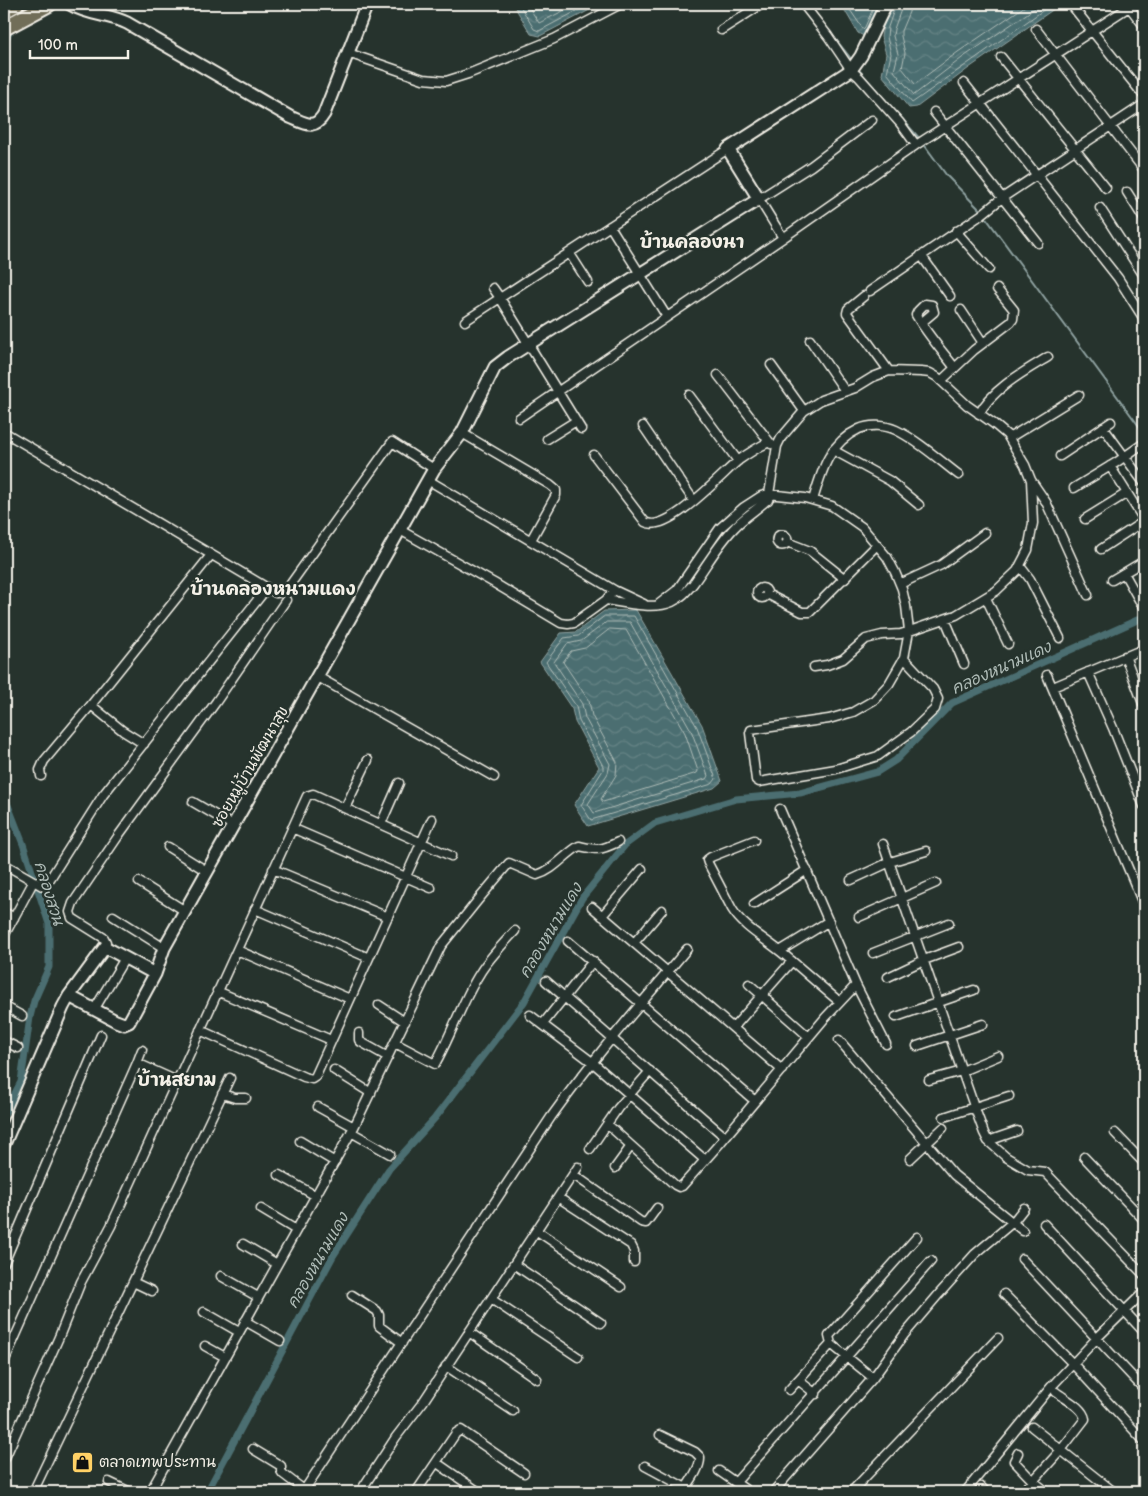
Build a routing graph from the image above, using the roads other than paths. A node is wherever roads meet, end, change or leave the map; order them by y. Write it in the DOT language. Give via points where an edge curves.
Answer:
graph roads {
  1 [pos="16,4"];
  2 [pos="49,4"];
  3 [pos="70,4"];
  4 [pos="367,4"];
  5 [pos="621,4"];
  6 [pos="762,4"];
  7 [pos="803,4"];
  8 [pos="886,4"];
  9 [pos="1128,5"];
  10 [pos="1073,7"];
  11 [pos="4,11"];
  12 [pos="1144,26"];
  13 [pos="4,28"];
  14 [pos="1036,29"];
  15 [pos="721,30"];
  16 [pos="1092,31"];
  17 [pos="348,52"];
  18 [pos="1056,54"];
  19 [pos="1001,57"];
  20 [pos="851,70"];
  21 [pos="1018,79"];
  22 [pos="964,83"];
  23 [pos="1144,96"];
  24 [pos="980,104"];
  25 [pos="1144,104"];
  26 [pos="934,112"];
  27 [pos="872,120"];
  28 [pos="945,126"];
  29 [pos="1110,126"];
  30 [pos="920,142"];
  31 [pos="728,150"];
  32 [pos="1075,150"];
  33 [pos="1144,170"];
  34 [pos="1038,174"];
  35 [pos="1106,188"];
  36 [pos="1127,192"];
  37 [pos="1002,198"];
  38 [pos="760,199"];
  39 [pos="1100,208"];
  40 [pos="1144,219"];
  41 [pos="610,226"];
  42 [pos="956,231"];
  43 [pos="783,238"];
  44 [pos="1038,243"];
  45 [pos="570,254"];
  46 [pos="921,255"];
  47 [pos="989,269"];
  48 [pos="640,274"];
  49 [pos="1144,276"];
  50 [pos="588,282"];
  51 [pos="493,288"];
  52 [pos="997,290"];
  53 [pos="950,296"];
  54 [pos="500,298"];
  55 [pos="962,310"];
  56 [pos="667,318"];
  57 [pos="1144,319"];
  58 [pos="465,321"];
  59 [pos="921,323"];
  60 [pos="810,340"];
  61 [pos="983,343"];
  62 [pos="529,344"];
  63 [pos="1048,357"];
  64 [pos="771,365"];
  65 [pos="955,368"];
  66 [pos="888,371"];
  67 [pos="718,375"];
  68 [pos="941,381"];
  69 [pos="845,391"];
  70 [pos="557,392"];
  71 [pos="689,395"];
  72 [pos="1079,395"];
  73 [pos="804,411"];
  74 [pos="979,414"];
  75 [pos="519,418"];
  76 [pos="576,421"];
  77 [pos="1111,422"];
  78 [pos="643,426"];
  79 [pos="1103,427"];
  80 [pos="581,429"];
  81 [pos="4,432"];
  82 [pos="462,433"];
  83 [pos="1009,438"];
  84 [pos="547,439"];
  85 [pos="769,442"];
  86 [pos="1143,444"];
  87 [pos="776,449"];
  88 [pos="834,450"];
  89 [pos="594,454"];
  90 [pos="1060,456"];
  91 [pos="1125,456"];
  92 [pos="738,461"];
  93 [pos="1110,466"];
  94 [pos="434,469"];
  95 [pos="959,475"];
  96 [pos="428,480"];
  97 [pos="1031,480"];
  98 [pos="1144,483"];
  99 [pos="1074,488"];
  100 [pos="1127,494"];
  101 [pos="771,496"];
  102 [pos="813,500"];
  103 [pos="694,501"];
  104 [pos="919,505"];
  105 [pos="1085,519"];
  106 [pos="1144,521"];
  107 [pos="400,530"];
  108 [pos="985,533"];
  109 [pos="531,540"];
  110 [pos="788,542"];
  111 [pos="878,545"];
  112 [pos="1101,549"];
  113 [pos="211,555"];
  114 [pos="1144,561"];
  115 [pos="1020,566"];
  116 [pos="1124,573"];
  117 [pos="845,579"];
  118 [pos="1112,580"];
  119 [pos="900,584"];
  120 [pos="267,588"];
  121 [pos="614,590"];
  122 [pos="767,594"];
  123 [pos="1088,596"];
  124 [pos="986,598"];
  125 [pos="286,600"];
  126 [pos="606,600"];
  127 [pos="644,604"];
  128 [pos="1142,605"];
  129 [pos="945,619"];
  130 [pos="909,631"];
  131 [pos="1060,638"];
  132 [pos="1008,644"];
  133 [pos="1141,650"];
  134 [pos="1125,656"];
  135 [pos="904,658"];
  136 [pos="964,664"];
  137 [pos="814,668"];
  138 [pos="1088,672"];
  139 [pos="1047,675"];
  140 [pos="318,678"];
  141 [pos="1053,687"];
  142 [pos="91,705"];
  143 [pos="1144,706"];
  144 [pos="144,744"];
  145 [pos="368,760"];
  146 [pos="41,776"];
  147 [pos="494,777"];
  148 [pos="399,783"];
  149 [pos="193,802"];
  150 [pos="1144,806"];
  151 [pos="345,808"];
  152 [pos="780,809"];
  153 [pos="432,819"];
  154 [pos="381,824"];
  155 [pos="234,825"];
  156 [pos="292,828"];
  157 [pos="754,840"];
  158 [pos="422,842"];
  159 [pos="618,842"];
  160 [pos="883,844"];
  161 [pos="168,848"];
  162 [pos="4,850"];
  163 [pos="926,851"];
  164 [pos="4,856"];
  165 [pos="451,856"];
  166 [pos="890,862"];
  167 [pos="4,864"];
  168 [pos="273,869"];
  169 [pos="642,869"];
  170 [pos="807,870"];
  171 [pos="207,871"];
  172 [pos="406,877"];
  173 [pos="852,880"];
  174 [pos="140,882"];
  175 [pos="936,883"];
  176 [pos="31,886"];
  177 [pos="431,888"];
  178 [pos="902,897"];
  179 [pos="754,904"];
  180 [pos="1144,906"];
  181 [pos="592,908"];
  182 [pos="185,910"];
  183 [pos="255,910"];
  184 [pos="662,910"];
  185 [pos="4,912"];
  186 [pos="113,916"];
  187 [pos="602,916"];
  188 [pos="860,917"];
  189 [pos="14,918"];
  190 [pos="388,918"];
  191 [pos="830,921"];
  192 [pos="949,923"];
  193 [pos="515,931"];
  194 [pos="4,936"];
  195 [pos="916,937"];
  196 [pos="568,940"];
  197 [pos="634,943"];
  198 [pos="105,947"];
  199 [pos="959,947"];
  200 [pos="164,948"];
  201 [pos="687,949"];
  202 [pos="237,950"];
  203 [pos="780,951"];
  204 [pos="873,953"];
  205 [pos="126,958"];
  206 [pos="369,958"];
  207 [pos="924,960"];
  208 [pos="592,961"];
  209 [pos="792,961"];
  210 [pos="668,972"];
  211 [pos="155,974"];
  212 [pos="888,976"];
  213 [pos="546,981"];
  214 [pos="749,984"];
  215 [pos="856,985"];
  216 [pos="974,990"];
  217 [pos="217,991"];
  218 [pos="70,996"];
  219 [pos="761,996"];
  220 [pos="564,997"];
  221 [pos="350,999"];
  222 [pos="840,1002"];
  223 [pos="641,1003"];
  224 [pos="938,1003"];
  225 [pos="379,1005"];
  226 [pos="4,1006"];
  227 [pos="94,1010"];
  228 [pos="530,1015"];
  229 [pos="22,1016"];
  230 [pos="896,1017"];
  231 [pos="405,1022"];
  232 [pos="543,1024"];
  233 [pos="983,1024"];
  234 [pos="733,1028"];
  235 [pos="200,1030"];
  236 [pos="358,1033"];
  237 [pos="101,1035"];
  238 [pos="950,1036"];
  239 [pos="809,1037"];
  240 [pos="612,1038"];
  241 [pos="331,1040"];
  242 [pos="839,1040"];
  243 [pos="4,1041"];
  244 [pos="394,1043"];
  245 [pos="886,1044"];
  246 [pos="917,1046"];
  247 [pos="18,1048"];
  248 [pos="142,1050"];
  249 [pos="998,1056"];
  250 [pos="388,1057"];
  251 [pos="592,1062"];
  252 [pos="137,1063"];
  253 [pos="334,1070"];
  254 [pos="782,1070"];
  255 [pos="650,1071"];
  256 [pos="962,1071"];
  257 [pos="230,1078"];
  258 [pos="928,1080"];
  259 [pos="177,1081"];
  260 [pos="371,1093"];
  261 [pos="222,1094"];
  262 [pos="630,1095"];
  263 [pos="1009,1096"];
  264 [pos="246,1098"];
  265 [pos="755,1101"];
  266 [pos="974,1106"];
  267 [pos="318,1107"];
  268 [pos="944,1117"];
  269 [pos="607,1124"];
  270 [pos="943,1128"];
  271 [pos="353,1130"];
  272 [pos="1017,1131"];
  273 [pos="1115,1132"];
  274 [pos="725,1137"];
  275 [pos="300,1141"];
  276 [pos="988,1141"];
  277 [pos="4,1144"];
  278 [pos="926,1144"];
  279 [pos="631,1146"];
  280 [pos="590,1149"];
  281 [pos="390,1154"];
  282 [pos="1084,1156"];
  283 [pos="910,1159"];
  284 [pos="704,1160"];
  285 [pos="335,1162"];
  286 [pos="1144,1163"];
  287 [pos="578,1167"];
  288 [pos="615,1168"];
  289 [pos="279,1175"];
  290 [pos="574,1175"];
  291 [pos="316,1196"];
  292 [pos="559,1198"];
  293 [pos="657,1208"];
  294 [pos="1024,1208"];
  295 [pos="261,1209"];
  296 [pos="1144,1220"];
  297 [pos="1013,1222"];
  298 [pos="1044,1224"];
  299 [pos="296,1230"];
  300 [pos="537,1231"];
  301 [pos="1023,1231"];
  302 [pos="917,1237"];
  303 [pos="243,1244"];
  304 [pos="1022,1259"];
  305 [pos="931,1261"];
  306 [pos="634,1262"];
  307 [pos="4,1263"];
  308 [pos="277,1264"];
  309 [pos="515,1265"];
  310 [pos="1144,1275"];
  311 [pos="221,1276"];
  312 [pos="133,1282"];
  313 [pos="621,1287"];
  314 [pos="152,1291"];
  315 [pos="1144,1292"];
  316 [pos="1004,1294"];
  317 [pos="352,1295"];
  318 [pos="258,1297"];
  319 [pos="492,1300"];
  320 [pos="1125,1311"];
  321 [pos="204,1312"];
  322 [pos="245,1321"];
  323 [pos="601,1323"];
  324 [pos="239,1332"];
  325 [pos="469,1332"];
  326 [pos="1144,1332"];
  327 [pos="998,1338"];
  328 [pos="1098,1338"];
  329 [pos="280,1341"];
  330 [pos="402,1343"];
  331 [pos="831,1344"];
  332 [pos="205,1346"];
  333 [pos="225,1357"];
  334 [pos="578,1357"];
  335 [pos="848,1357"];
  336 [pos="4,1362"];
  337 [pos="1073,1364"];
  338 [pos="446,1366"];
  339 [pos="873,1378"];
  340 [pos="537,1379"];
  341 [pos="798,1380"];
  342 [pos="1144,1388"];
  343 [pos="789,1390"];
  344 [pos="1056,1392"];
  345 [pos="816,1394"];
  346 [pos="512,1411"];
  347 [pos="1032,1427"];
  348 [pos="660,1435"];
  349 [pos="4,1436"];
  350 [pos="13,1440"];
  351 [pos="1144,1441"];
  352 [pos="253,1449"];
  353 [pos="1061,1450"];
  354 [pos="1018,1453"];
  355 [pos="4,1460"];
  356 [pos="436,1463"];
  357 [pos="645,1466"];
  358 [pos="719,1471"];
  359 [pos="524,1473"];
  360 [pos="1033,1481"];
  361 [pos="108,1482"];
  362 [pos="736,1482"];
  363 [pos="684,1490"];
  364 [pos="304,1491"];
  365 [pos="33,1492"];
  366 [pos="130,1492"];
  367 [pos="150,1492"];
  368 [pos="360,1492"];
  369 [pos="416,1492"];
  370 [pos="479,1492"];
  371 [pos="749,1492"];
  372 [pos="773,1492"];
  373 [pos="850,1492"];
  374 [pos="966,1492"];
  375 [pos="1023,1492"];
  376 [pos="1047,1492"];
  377 [pos="1114,1492"];
  1 -- 11 [label="highway"];
  2 -- 13 [label="highway"];
  3 -- 17 [label="street" via="127,23 290,117 310,124 316,124 324,114"];
  4 -- 17 [label="street"];
  5 -- 17 [label="street" via="554,39 446,81 423,79"];
  6 -- 15 [label="street"];
  7 -- 20 [label="street"];
  8 -- 20 [label="street"];
  9 -- 12 [label="street"];
  9 -- 16 [label="street"];
  10 -- 16 [label="street"];
  14 -- 18 [label="street"];
  16 -- 18 [label="street"];
  16 -- 23 [label="street"];
  18 -- 21 [label="street"];
  18 -- 29 [label="street"];
  19 -- 21 [label="street"];
  20 -- 30 [label="street"];
  20 -- 31 [label="street"];
  21 -- 24 [label="street"];
  21 -- 32 [label="street"];
  22 -- 24 [label="street"];
  24 -- 28 [label="street"];
  24 -- 34 [label="street"];
  25 -- 29 [label="street"];
  26 -- 28 [label="street"];
  27 -- 38 [label="street"];
  28 -- 30 [label="street"];
  28 -- 37 [label="street"];
  29 -- 32 [label="street"];
  29 -- 33 [label="street"];
  30 -- 43 [label="street"];
  31 -- 38 [label="street"];
  31 -- 41 [label="street"];
  32 -- 34 [label="street"];
  32 -- 35 [label="street"];
  34 -- 37 [label="street"];
  34 -- 57 [label="street" via="1118,278"];
  36 -- 40 [label="street"];
  37 -- 42 [label="street"];
  37 -- 44 [label="street"];
  38 -- 43 [label="street"];
  38 -- 48 [label="street, ซอยหมู่บ้านพัฒนาสุข"];
  39 -- 49 [label="street"];
  41 -- 45 [label="street"];
  41 -- 48 [label="street"];
  42 -- 46 [label="street"];
  42 -- 47 [label="street"];
  43 -- 56 [label="street"];
  45 -- 50 [label="street"];
  45 -- 54 [label="street"];
  46 -- 53 [label="street"];
  46 -- 66 [label="street" via="867,293 847,312"];
  48 -- 56 [label="street"];
  48 -- 62 [label="street, ซอยหมู่บ้านพัฒนาสุข"];
  51 -- 54 [label="street"];
  52 -- 61 [label="street" via="1014,310 1014,318"];
  54 -- 58 [label="street"];
  54 -- 62 [label="street"];
  55 -- 61 [label="street"];
  56 -- 70 [label="street"];
  59 -- 65 [label="street"];
  60 -- 69 [label="street"];
  61 -- 65 [label="street"];
  62 -- 70 [label="street"];
  62 -- 82 [label="street, ซอยหมู่บ้านพัฒนาสุข" via="495,367"];
  63 -- 74 [label="street" via="990,398"];
  64 -- 73 [label="street"];
  65 -- 68 [label="street"];
  66 -- 68 [label="street" via="930,373"];
  66 -- 69 [label="street"];
  67 -- 85 [label="street"];
  68 -- 74 [label="street"];
  69 -- 73 [label="street"];
  70 -- 75 [label="street"];
  70 -- 76 [label="street"];
  71 -- 92 [label="street"];
  72 -- 83 [label="street"];
  73 -- 87 [label="street"];
  74 -- 83 [label="street"];
  76 -- 80 [label="street"];
  76 -- 84 [label="street"];
  77 -- 79 [label="street"];
  78 -- 103 [label="street"];
  79 -- 90 [label="street"];
  79 -- 91 [label="street"];
  81 -- 113 [label="street"];
  82 -- 94 [label="street, ซอยหมู่บ้านพัฒนาสุข"];
  82 -- 109 [label="street" via="556,490 556,496"];
  83 -- 97 [label="street"];
  85 -- 87 [label="street"];
  85 -- 92 [label="street"];
  86 -- 91 [label="street"];
  87 -- 101 [label="street"];
  88 -- 95 [label="street" via="845,436 863,428 890,428"];
  88 -- 102 [label="street" via="822,472"];
  88 -- 104 [label="street" via="890,481"];
  89 -- 103 [label="street" via="648,524 670,517"];
  91 -- 93 [label="street"];
  91 -- 98 [label="street"];
  92 -- 103 [label="street"];
  93 -- 99 [label="street"];
  93 -- 100 [label="street"];
  94 -- 96 [label="street, ซอยหมู่บ้านพัฒนาสุข"];
  94 -- 120 [label="street" via="392,442 287,589 276,593"];
  96 -- 107 [label="street, ซอยหมู่บ้านพัฒนาสุข"];
  96 -- 109 [label="street"];
  97 -- 115 [label="street" via="1033,523 1028,550"];
  97 -- 123 [label="street" via="1046,502"];
  100 -- 105 [label="street"];
  100 -- 106 [label="street"];
  101 -- 102 [label="street"];
  101 -- 127 [label="street" via="726,536 687,592 674,602"];
  102 -- 111 [label="street" via="848,516"];
  106 -- 112 [label="street"];
  107 -- 126 [label="street" via="560,623 574,623"];
  107 -- 140 [label="street, ซอยหมู่บ้านพัฒนาสุข"];
  108 -- 119 [label="street" via="941,565"];
  109 -- 121 [label="street"];
  110 -- 117 [label="street" via="810,551"];
  111 -- 117 [label="street"];
  111 -- 119 [label="street"];
  113 -- 120 [label="street"];
  113 -- 142 [label="street"];
  114 -- 116 [label="street"];
  115 -- 124 [label="street"];
  115 -- 131 [label="street"];
  116 -- 118 [label="street"];
  116 -- 128 [label="street"];
  117 -- 122 [label="street" via="807,613"];
  119 -- 130 [label="street"];
  120 -- 144 [label="street"];
  121 -- 126 [label="street"];
  121 -- 127 [label="street"];
  124 -- 129 [label="street"];
  124 -- 132 [label="street"];
  125 -- 198 [label="street" via="73,903 72,918 104,938"];
  126 -- 127 [label="street"];
  129 -- 130 [label="street"];
  129 -- 136 [label="street"];
  130 -- 135 [label="street"];
  130 -- 137 [label="street" via="866,639 843,659"];
  133 -- 134 [label="street"];
  134 -- 138 [label="street"];
  134 -- 143 [label="street"];
  135 -- 135 [label="street" via="889,684 874,700 858,710 828,719 752,730 757,781 784,779 863,761 878,756 911,732 935,708 938,699 933,689"];
  138 -- 141 [label="street"];
  138 -- 150 [label="street"];
  139 -- 141 [label="street"];
  140 -- 147 [label="street"];
  140 -- 155 [label="street, ซอยหมู่บ้านพัฒนาสุข"];
  141 -- 180 [label="street"];
  142 -- 144 [label="street"];
  142 -- 146 [label="street" via="44,761"];
  144 -- 167 [label="street" via="98,803 47,884 44,886"];
  145 -- 151 [label="street"];
  148 -- 154 [label="street"];
  149 -- 155 [label="street"];
  151 -- 154 [label="street"];
  151 -- 156 [label="street" via="310,794 305,798"];
  152 -- 170 [label="street"];
  153 -- 158 [label="street"];
  154 -- 158 [label="street"];
  155 -- 171 [label="street, ซอยหมู่บ้านพัฒนาสุข"];
  156 -- 168 [label="street"];
  156 -- 172 [label="street"];
  157 -- 203 [label="street" via="708,858 707,862 736,916"];
  158 -- 165 [label="street"];
  158 -- 172 [label="street"];
  159 -- 231 [label="street" via="596,850 579,846 538,875 509,863 446,939"];
  160 -- 166 [label="street"];
  161 -- 171 [label="street"];
  162 -- 164 [label="street"];
  163 -- 166 [label="street"];
  166 -- 173 [label="street"];
  166 -- 178 [label="street"];
  168 -- 183 [label="street"];
  168 -- 190 [label="street"];
  169 -- 187 [label="street"];
  170 -- 179 [label="street"];
  170 -- 191 [label="street"];
  171 -- 182 [label="street, ซอยหมู่บ้านพัฒนาสุข"];
  172 -- 177 [label="street"];
  172 -- 190 [label="street"];
  174 -- 182 [label="street"];
  175 -- 178 [label="street"];
  176 -- 189 [label="street"];
  178 -- 188 [label="street"];
  178 -- 195 [label="street"];
  181 -- 187 [label="street"];
  182 -- 200 [label="street, ซอยหมู่บ้านพัฒนาสุข"];
  183 -- 202 [label="street"];
  183 -- 206 [label="street"];
  184 -- 197 [label="street"];
  185 -- 189 [label="street"];
  186 -- 200 [label="street"];
  187 -- 197 [label="street"];
  189 -- 194 [label="street"];
  190 -- 206 [label="street"];
  191 -- 203 [label="street"];
  191 -- 215 [label="street"];
  192 -- 195 [label="street"];
  193 -- 244 [label="street" via="478,977 436,1064"];
  195 -- 204 [label="street"];
  195 -- 207 [label="street"];
  196 -- 208 [label="street"];
  197 -- 210 [label="street"];
  198 -- 205 [label="street"];
  198 -- 218 [label="street"];
  199 -- 207 [label="street"];
  200 -- 211 [label="street, ซอยหมู่บ้านพัฒนาสุข"];
  201 -- 210 [label="street"];
  202 -- 217 [label="street"];
  202 -- 221 [label="street"];
  203 -- 209 [label="street"];
  205 -- 211 [label="street"];
  205 -- 227 [label="street"];
  206 -- 221 [label="street"];
  207 -- 212 [label="street"];
  207 -- 224 [label="street"];
  208 -- 220 [label="street"];
  208 -- 223 [label="street"];
  209 -- 219 [label="street"];
  209 -- 222 [label="street"];
  210 -- 223 [label="street"];
  210 -- 234 [label="street"];
  211 -- 227 [label="street, ซอยหมู่บ้านพัฒนาสุข" via="129,1022 124,1024"];
  213 -- 220 [label="street"];
  214 -- 219 [label="street"];
  215 -- 222 [label="street"];
  215 -- 245 [label="street"];
  216 -- 224 [label="street"];
  217 -- 235 [label="street"];
  217 -- 241 [label="street"];
  218 -- 227 [label="street, ซอยหมู่บ้านพัฒนาสุข"];
  218 -- 277 [label="street"];
  219 -- 234 [label="street"];
  219 -- 239 [label="street"];
  220 -- 232 [label="street"];
  220 -- 240 [label="street"];
  221 -- 241 [label="street"];
  222 -- 239 [label="street"];
  223 -- 240 [label="street"];
  223 -- 265 [label="street"];
  224 -- 230 [label="street"];
  224 -- 238 [label="street"];
  225 -- 231 [label="street"];
  226 -- 229 [label="street"];
  228 -- 232 [label="street"];
  231 -- 244 [label="street"];
  232 -- 251 [label="street"];
  233 -- 238 [label="street"];
  234 -- 254 [label="street"];
  235 -- 241 [label="street" via="309,1078 316,1076"];
  235 -- 259 [label="street"];
  236 -- 250 [label="street" via="361,1042"];
  237 -- 307 [label="street"];
  238 -- 246 [label="street"];
  238 -- 256 [label="street"];
  239 -- 254 [label="street"];
  240 -- 251 [label="street"];
  240 -- 255 [label="street"];
  242 -- 278 [label="street"];
  243 -- 247 [label="street"];
  244 -- 250 [label="street"];
  248 -- 252 [label="street"];
  249 -- 256 [label="street"];
  250 -- 260 [label="street"];
  251 -- 262 [label="street"];
  251 -- 330 [label="street" via="534,1142"];
  252 -- 259 [label="street"];
  252 -- 336 [label="street"];
  253 -- 260 [label="street"];
  254 -- 265 [label="street"];
  255 -- 262 [label="street"];
  255 -- 274 [label="street"];
  256 -- 258 [label="street"];
  256 -- 266 [label="street"];
  257 -- 261 [label="street"];
  259 -- 350 [label="street" via="110,1226 80,1282"];
  260 -- 271 [label="street"];
  261 -- 264 [label="street"];
  261 -- 312 [label="street"];
  262 -- 269 [label="street"];
  262 -- 284 [label="street"];
  263 -- 266 [label="street"];
  265 -- 274 [label="street"];
  266 -- 268 [label="street"];
  266 -- 276 [label="street"];
  267 -- 271 [label="street"];
  269 -- 279 [label="street"];
  269 -- 280 [label="street"];
  270 -- 278 [label="street"];
  271 -- 281 [label="street"];
  271 -- 285 [label="street"];
  272 -- 276 [label="street"];
  273 -- 286 [label="street"];
  274 -- 284 [label="street"];
  275 -- 285 [label="street"];
  276 -- 310 [label="street" via="1028,1170 1045,1172"];
  278 -- 283 [label="street"];
  278 -- 297 [label="street" via="954,1175"];
  279 -- 284 [label="street" via="679,1187"];
  279 -- 288 [label="street"];
  282 -- 296 [label="street"];
  285 -- 291 [label="street"];
  287 -- 290 [label="street"];
  289 -- 291 [label="street"];
  290 -- 292 [label="street"];
  290 -- 293 [label="street" via="641,1222 646,1223"];
  291 -- 299 [label="street"];
  292 -- 300 [label="street"];
  292 -- 306 [label="street" via="631,1245"];
  294 -- 297 [label="street"];
  295 -- 299 [label="street"];
  297 -- 301 [label="street"];
  297 -- 339 [label="street" via="975,1254 951,1280 904,1334"];
  298 -- 320 [label="street"];
  299 -- 308 [label="street"];
  300 -- 309 [label="street"];
  300 -- 313 [label="street"];
  302 -- 331 [label="street" via="833,1330 829,1336"];
  303 -- 308 [label="street"];
  304 -- 328 [label="street"];
  305 -- 335 [label="street"];
  308 -- 318 [label="street"];
  309 -- 319 [label="street"];
  309 -- 323 [label="street"];
  311 -- 318 [label="street"];
  312 -- 314 [label="street"];
  312 -- 365 [label="street"];
  315 -- 320 [label="street"];
  316 -- 337 [label="street"];
  317 -- 330 [label="street" via="376,1311 379,1326"];
  318 -- 322 [label="street"];
  319 -- 325 [label="street"];
  319 -- 334 [label="street"];
  320 -- 326 [label="street"];
  320 -- 328 [label="street"];
  321 -- 324 [label="street"];
  322 -- 324 [label="street"];
  322 -- 329 [label="street"];
  324 -- 333 [label="street"];
  325 -- 338 [label="street"];
  325 -- 340 [label="street"];
  327 -- 373 [label="street"];
  328 -- 337 [label="street"];
  328 -- 342 [label="street"];
  330 -- 364 [label="street"];
  331 -- 335 [label="street"];
  331 -- 341 [label="street"];
  332 -- 333 [label="street"];
  333 -- 367 [label="street"];
  335 -- 339 [label="street"];
  335 -- 345 [label="street"];
  337 -- 351 [label="street"];
  337 -- 374 [label="street"];
  338 -- 346 [label="street"];
  338 -- 368 [label="street"];
  339 -- 372 [label="street"];
  341 -- 343 [label="street"];
  341 -- 345 [label="street"];
  344 -- 353 [label="street" via="1076,1406 1085,1418"];
  345 -- 362 [label="street"];
  347 -- 353 [label="street"];
  348 -- 363 [label="street" via="700,1457"];
  349 -- 350 [label="street"];
  350 -- 355 [label="street"];
  352 -- 364 [label="street" via="281,1466 283,1474"];
  353 -- 360 [label="street"];
  353 -- 377 [label="street"];
  354 -- 360 [label="street" via="1012,1460"];
  356 -- 359 [label="street" via="461,1430"];
  356 -- 369 [label="street"];
  356 -- 370 [label="street"];
  357 -- 363 [label="street"];
  358 -- 362 [label="street"];
  360 -- 375 [label="street"];
  360 -- 376 [label="street"];
  361 -- 366 [label="street"];
  362 -- 371 [label="street"];
}
